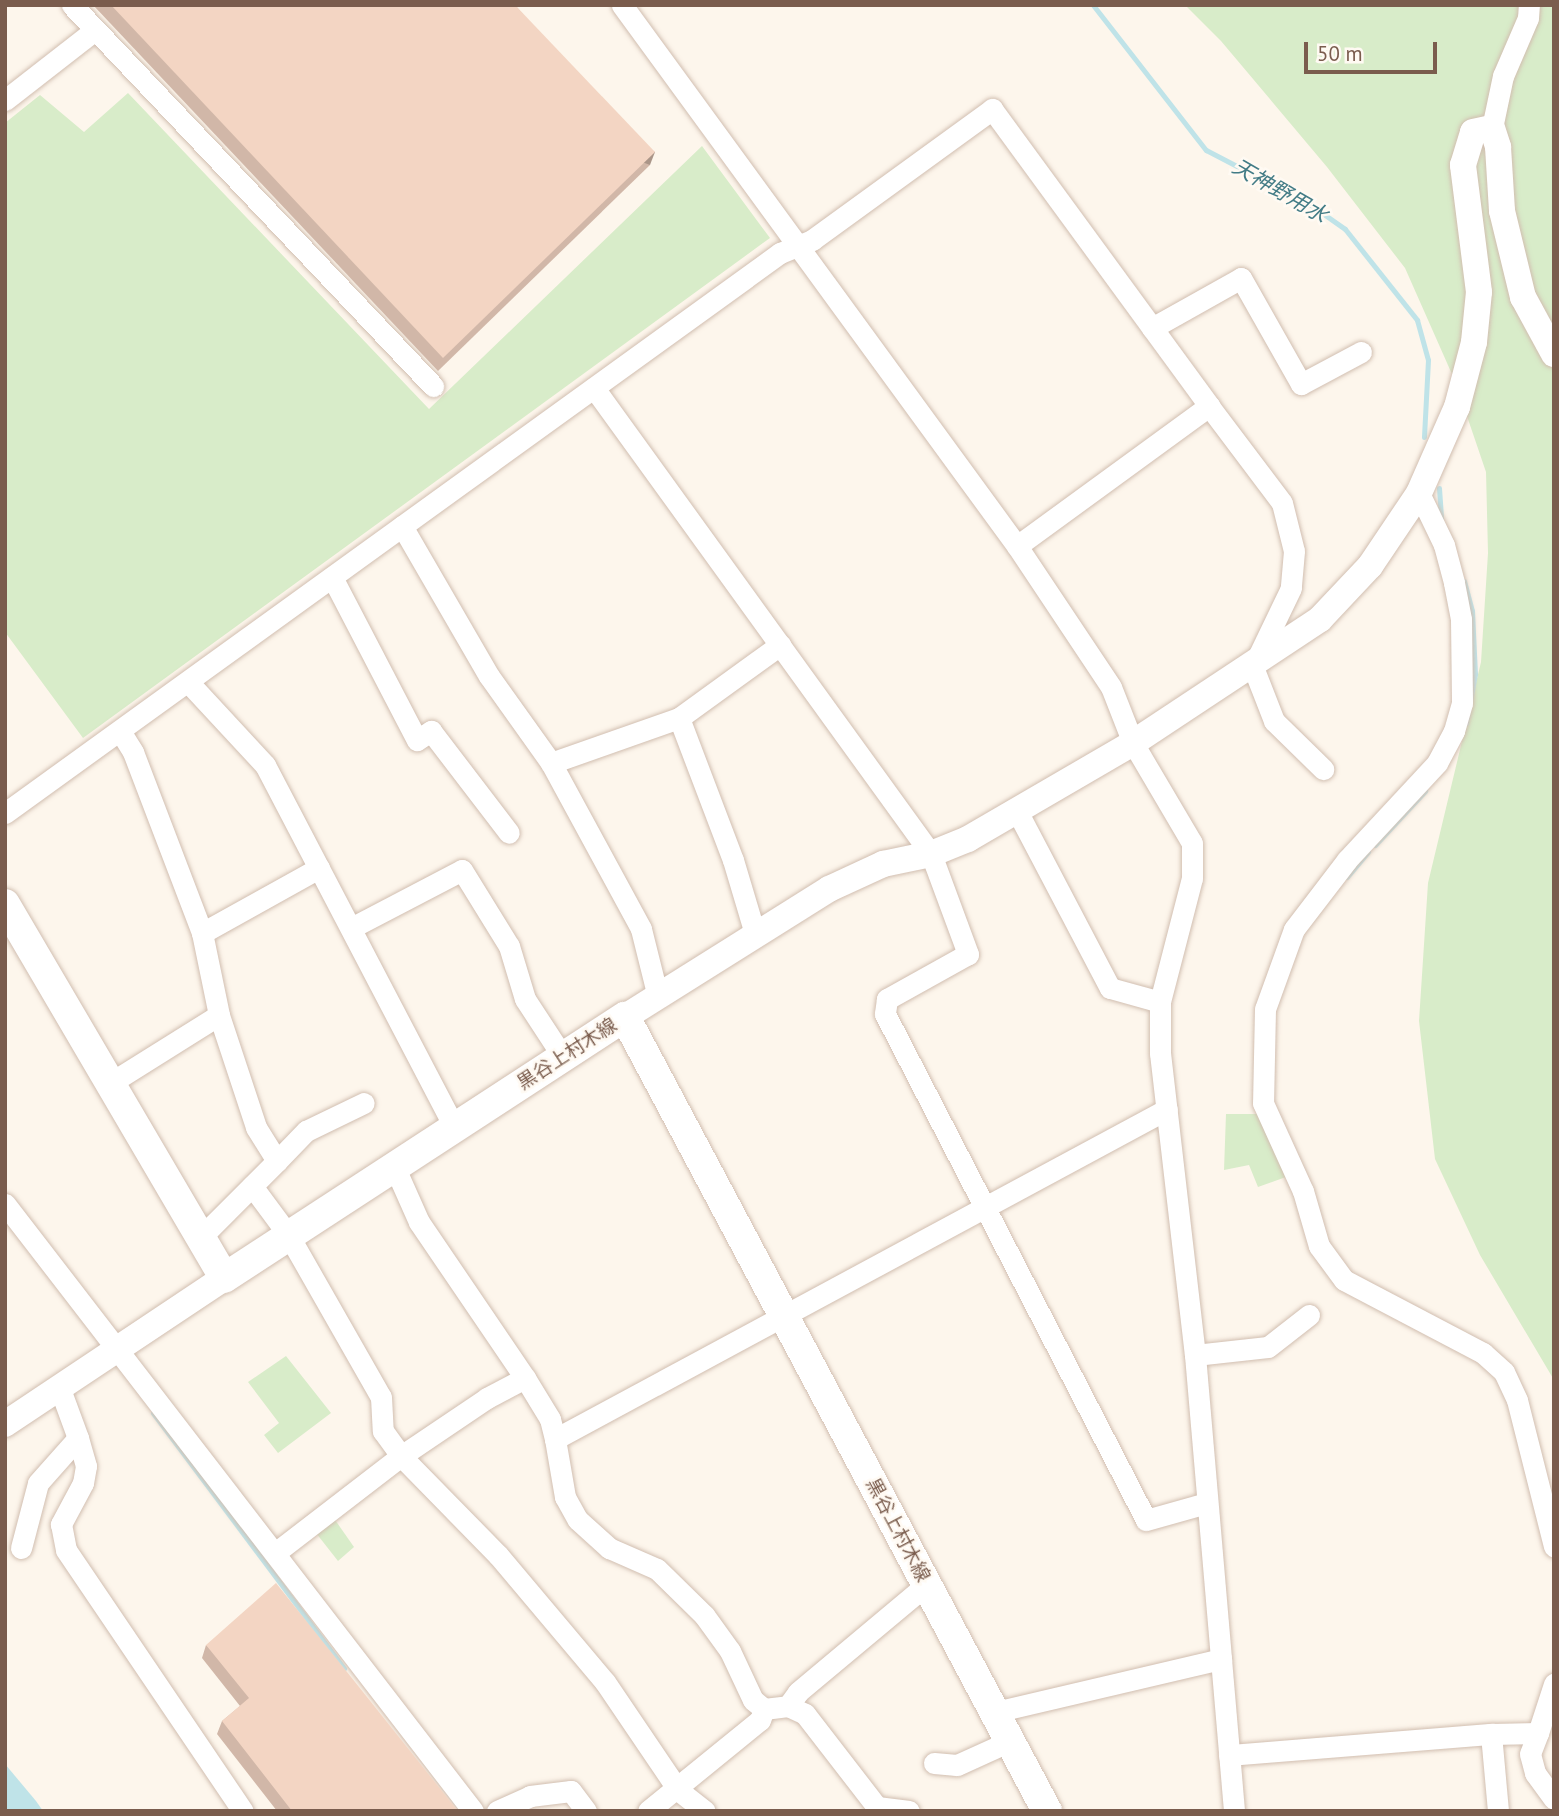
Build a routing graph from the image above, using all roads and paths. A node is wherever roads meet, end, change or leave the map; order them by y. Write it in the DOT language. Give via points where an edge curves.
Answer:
graph roads {
  1 [pos="72,5"];
  2 [pos="622,5"];
  3 [pos="1529,5"];
  4 [pos="95,30"];
  5 [pos="5,100"];
  6 [pos="1492,128"];
  7 [pos="796,247"];
  8 [pos="1152,328"];
  9 [pos="1361,352"];
  10 [pos="1554,354"];
  11 [pos="433,386"];
  12 [pos="594,388"];
  13 [pos="1209,406"];
  14 [pos="1419,493"];
  15 [pos="402,526"];
  16 [pos="1017,546"];
  17 [pos="332,577"];
  18 [pos="780,645"];
  19 [pos="1253,667"];
  20 [pos="188,683"];
  21 [pos="680,718"];
  22 [pos="120,732"];
  23 [pos="1133,743"];
  24 [pos="551,762"];
  25 [pos="1324,769"];
  26 [pos="1017,811"];
  27 [pos="5,813"];
  28 [pos="509,833"];
  29 [pos="932,854"];
  30 [pos="319,868"];
  31 [pos="5,904"];
  32 [pos="351,928"];
  33 [pos="202,933"];
  34 [pos="755,934"];
  35 [pos="657,993"];
  36 [pos="1160,1002"];
  37 [pos="219,1015"];
  38 [pos="625,1017"];
  39 [pos="563,1057"];
  40 [pos="112,1082"];
  41 [pos="364,1103"];
  42 [pos="1167,1109"];
  43 [pos="454,1127"];
  44 [pos="278,1160"];
  45 [pos="395,1168"];
  46 [pos="252,1186"];
  47 [pos="5,1204"];
  48 [pos="984,1208"];
  49 [pos="202,1236"];
  50 [pos="289,1236"];
  51 [pos="224,1278"];
  52 [pos="1309,1315"];
  53 [pos="786,1317"];
  54 [pos="120,1351"];
  55 [pos="1195,1355"];
  56 [pos="525,1378"];
  57 [pos="60,1389"];
  58 [pos="15,1417"];
  59 [pos="78,1438"];
  60 [pos="555,1439"];
  61 [pos="401,1456"];
  62 [pos="1207,1503"];
  63 [pos="1554,1546"];
  64 [pos="21,1548"];
  65 [pos="275,1553"];
  66 [pos="926,1584"];
  67 [pos="1221,1659"];
  68 [pos="1554,1684"];
  69 [pos="788,1706"];
  70 [pos="764,1709"];
  71 [pos="995,1712"];
  72 [pos="1538,1733"];
  73 [pos="1491,1734"];
  74 [pos="1010,1741"];
  75 [pos="1229,1755"];
  76 [pos="934,1763"];
  77 [pos="678,1790"];
  78 [pos="1554,1799"];
  79 [pos="243,1811"];
  80 [pos="473,1811"];
  81 [pos="497,1811"];
  82 [pos="586,1811"];
  83 [pos="648,1811"];
  84 [pos="705,1811"];
  85 [pos="909,1811"];
  86 [pos="1047,1811"];
  87 [pos="1234,1811"];
  88 [pos="1498,1811"];
  1 -- 4 [label="street"];
  2 -- 7 [label="street"];
  3 -- 6 [label="street" via="1528,18 1503,76"];
  4 -- 5 [label="street"];
  4 -- 11 [label="street"];
  6 -- 10 [label="street" via="1502,211 1523,297"];
  6 -- 14 [label="street" via="1473,132 1464,165 1479,292 1474,342 1457,407"];
  7 -- 8 [label="street" via="992,109"];
  7 -- 12 [label="street" via="780,253"];
  7 -- 16 [label="street"];
  8 -- 9 [label="street" via="1241,278 1301,384"];
  8 -- 13 [label="street"];
  12 -- 15 [label="street"];
  12 -- 18 [label="street"];
  13 -- 16 [label="street"];
  13 -- 19 [label="street" via="1282,503 1294,551 1291,588"];
  14 -- 19 [label="street" via="1370,566 1345,593 1320,619"];
  14 -- 63 [label="street" via="1444,545 1454,583 1461,619 1462,703 1454,732 1437,763 1347,860 1294,929 1265,1009 1263,1103 1303,1191 1319,1246 1344,1280 1483,1353 1504,1372 1517,1400"];
  15 -- 17 [label="street"];
  15 -- 24 [label="street" via="489,676"];
  16 -- 23 [label="street" via="1111,687"];
  17 -- 20 [label="street"];
  17 -- 28 [label="street" via="416,740 430,731"];
  18 -- 21 [label="street"];
  18 -- 29 [label="street"];
  19 -- 23 [label="street"];
  19 -- 25 [label="street" via="1274,721"];
  20 -- 22 [label="street"];
  20 -- 30 [label="street" via="265,765"];
  21 -- 24 [label="street"];
  21 -- 34 [label="street"];
  22 -- 27 [label="street"];
  22 -- 33 [label="street" via="133,752"];
  23 -- 26 [label="street"];
  23 -- 36 [label="street" via="1192,843 1192,878"];
  24 -- 35 [label="street" via="641,929"];
  26 -- 29 [label="street"];
  26 -- 36 [label="street" via="1111,988"];
  29 -- 34 [label="street" via="872,869"];
  29 -- 48 [label="street" via="968,954 887,999 885,1014"];
  30 -- 32 [label="street"];
  30 -- 33 [label="street"];
  31 -- 40 [label="main road"];
  32 -- 39 [label="street" via="462,870 509,946 525,999"];
  32 -- 43 [label="street"];
  33 -- 37 [label="street"];
  34 -- 35 [label="street"];
  35 -- 38 [label="street"];
  36 -- 42 [label="street"];
  37 -- 40 [label="street"];
  37 -- 44 [label="street" via="256,1127"];
  38 -- 39 [label="main road, 黒谷上村木線"];
  38 -- 53 [label="main road, 黒谷上村木線"];
  39 -- 43 [label="main road, 黒谷上村木線"];
  40 -- 49 [label="main road"];
  41 -- 44 [label="street" via="306,1131"];
  42 -- 48 [label="street"];
  42 -- 55 [label="street"];
  43 -- 45 [label="main road, 黒谷上村木線"];
  44 -- 46 [label="street"];
  45 -- 50 [label="main road, 黒谷上村木線"];
  45 -- 56 [label="street" via="419,1222"];
  46 -- 49 [label="street"];
  46 -- 50 [label="street"];
  47 -- 54 [label="street"];
  48 -- 53 [label="street"];
  48 -- 62 [label="street" via="1146,1520"];
  49 -- 51 [label="main road"];
  50 -- 51 [label="main road, 黒谷上村木線"];
  50 -- 61 [label="street" via="381,1397 383,1431"];
  51 -- 54 [label="street"];
  52 -- 55 [label="street" via="1268,1347"];
  53 -- 60 [label="street"];
  53 -- 66 [label="main road, 黒谷上村木線"];
  54 -- 57 [label="street"];
  54 -- 65 [label="street"];
  55 -- 62 [label="street"];
  56 -- 60 [label="street" via="550,1419"];
  56 -- 61 [label="street"];
  57 -- 58 [label="street"];
  57 -- 59 [label="street"];
  59 -- 64 [label="street" via="38,1483"];
  59 -- 79 [label="street" via="86,1466 83,1483 61,1524 66,1550"];
  60 -- 70 [label="street" via="565,1497 578,1520 609,1548 657,1569 704,1615 730,1651 753,1700"];
  61 -- 65 [label="street"];
  61 -- 77 [label="street" via="498,1555 605,1682"];
  62 -- 67 [label="street"];
  65 -- 80 [label="street"];
  66 -- 69 [label="street" via="798,1692"];
  66 -- 71 [label="main road, 黒谷上村木線"];
  67 -- 71 [label="street"];
  67 -- 75 [label="street"];
  68 -- 72 [label="street"];
  69 -- 70 [label="street"];
  69 -- 85 [label="street" via="816,1727 877,1807"];
  70 -- 77 [label="street" via="760,1720"];
  71 -- 74 [label="main road, 黒谷上村木線"];
  72 -- 73 [label="street"];
  72 -- 78 [label="street" via="1530,1754 1535,1773"];
  73 -- 75 [label="street"];
  73 -- 88 [label="street"];
  74 -- 76 [label="street" via="957,1765"];
  74 -- 86 [label="main road, 黒谷上村木線"];
  75 -- 87 [label="street"];
  77 -- 83 [label="street"];
  77 -- 84 [label="street"];
  81 -- 82 [label="street" via="530,1796 571,1791"];
}
